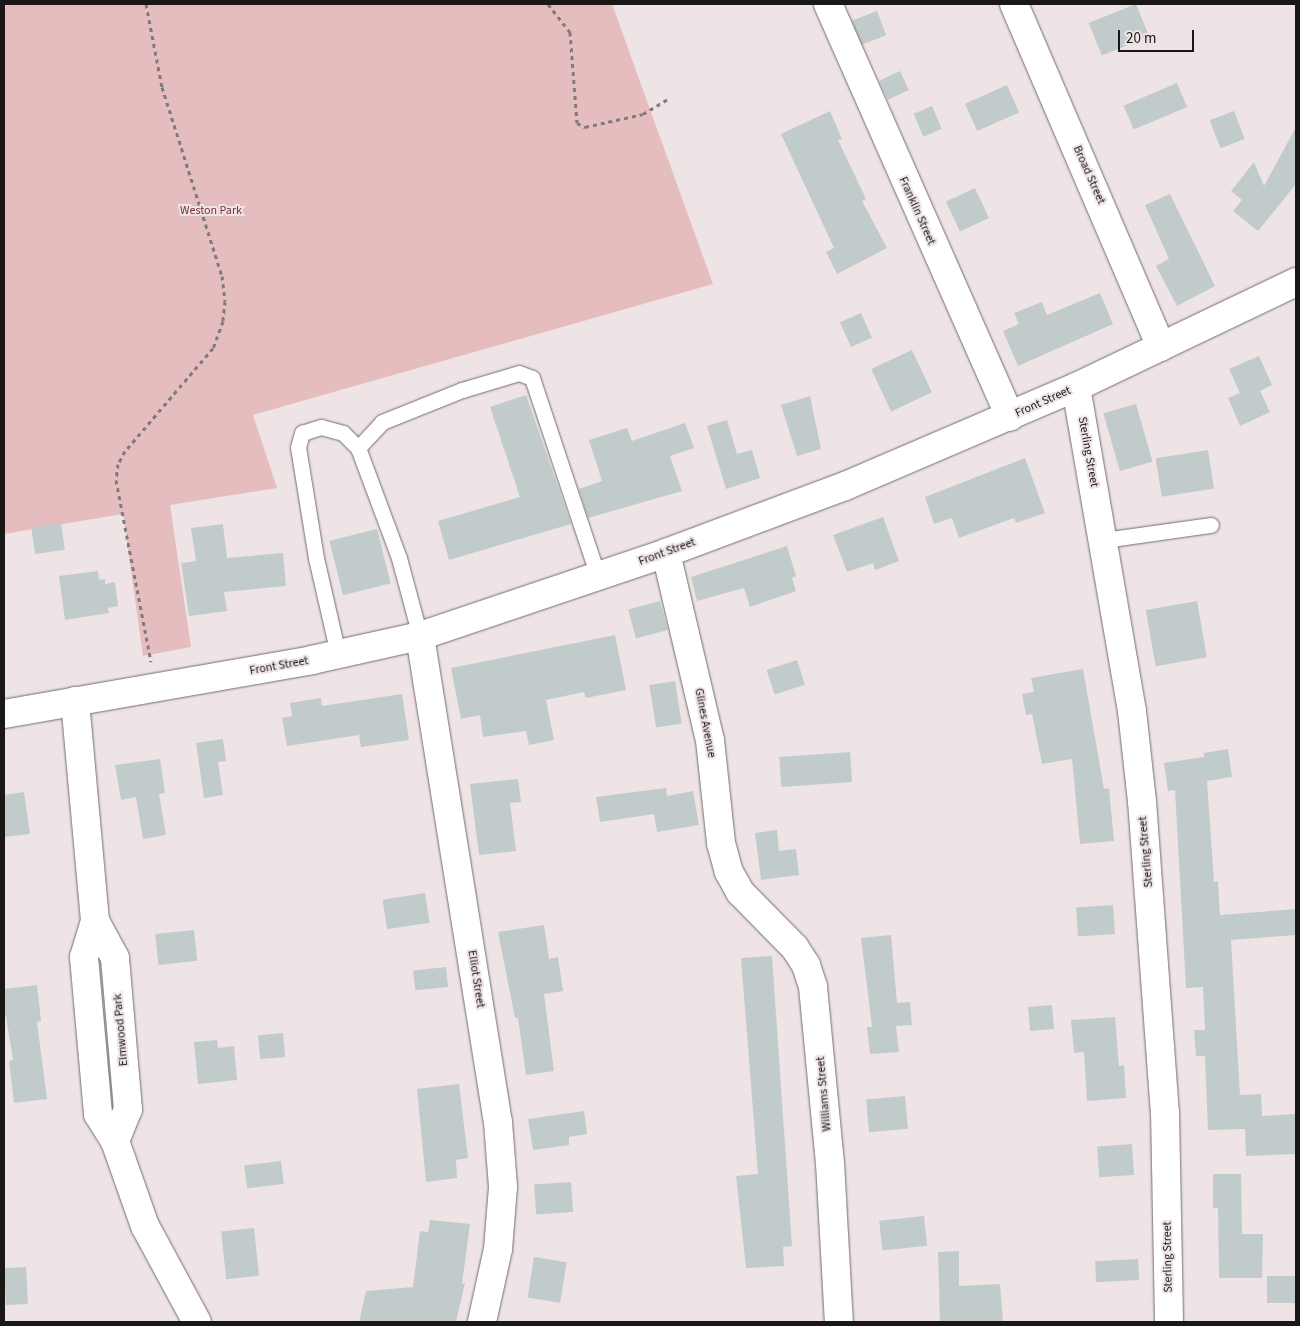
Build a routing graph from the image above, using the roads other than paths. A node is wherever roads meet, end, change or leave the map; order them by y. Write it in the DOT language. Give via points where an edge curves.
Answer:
graph roads {
  1 [pos="828,4"];
  2 [pos="1014,4"];
  3 [pos="1296,282"];
  4 [pos="1161,347"];
  5 [pos="1076,387"];
  6 [pos="1010,417"];
  7 [pos="358,448"];
  8 [pos="1211,524"];
  9 [pos="1104,540"];
  10 [pos="666,554"];
  11 [pos="598,576"];
  12 [pos="420,636"];
  13 [pos="338,654"];
  14 [pos="75,701"];
  15 [pos="4,714"];
  16 [pos="740,892"];
  17 [pos="197,1322"];
  18 [pos="482,1322"];
  19 [pos="840,1322"];
  20 [pos="1169,1322"];
  1 -- 6 [label="street, Franklin Street"];
  2 -- 4 [label="street, Broad Street"];
  3 -- 4 [label="street, Front Street"];
  4 -- 5 [label="street, Front Street"];
  5 -- 6 [label="street, Front Street"];
  5 -- 9 [label="street, Sterling Street"];
  6 -- 10 [label="street, Front Street" via="845,486"];
  7 -- 11 [label="lane" via="382,422 462,390 519,373 532,378"];
  7 -- 12 [label="lane" via="399,558"];
  7 -- 13 [label="lane" via="343,433 321,427 302,432 298,446 316,558"];
  8 -- 9 [label="lane"];
  9 -- 20 [label="street, Sterling Street" via="1132,711 1142,801 1165,1112"];
  10 -- 11 [label="street, Front Street"];
  10 -- 16 [label="street, Glines Avenue" via="710,740 721,843 729,872"];
  11 -- 12 [label="street, Front Street"];
  12 -- 13 [label="street, Front Street"];
  12 -- 18 [label="street, Elliot Street" via="498,1122 503,1187 498,1249"];
  13 -- 14 [label="street, Front Street"];
  14 -- 15 [label="street, Front Street"];
  14 -- 17 [label="street" via="95,921 84,957 98,1114 115,1141 145,1226"];
  16 -- 19 [label="street, Williams Street" via="795,948 806,965 813,987 830,1163"];
}
